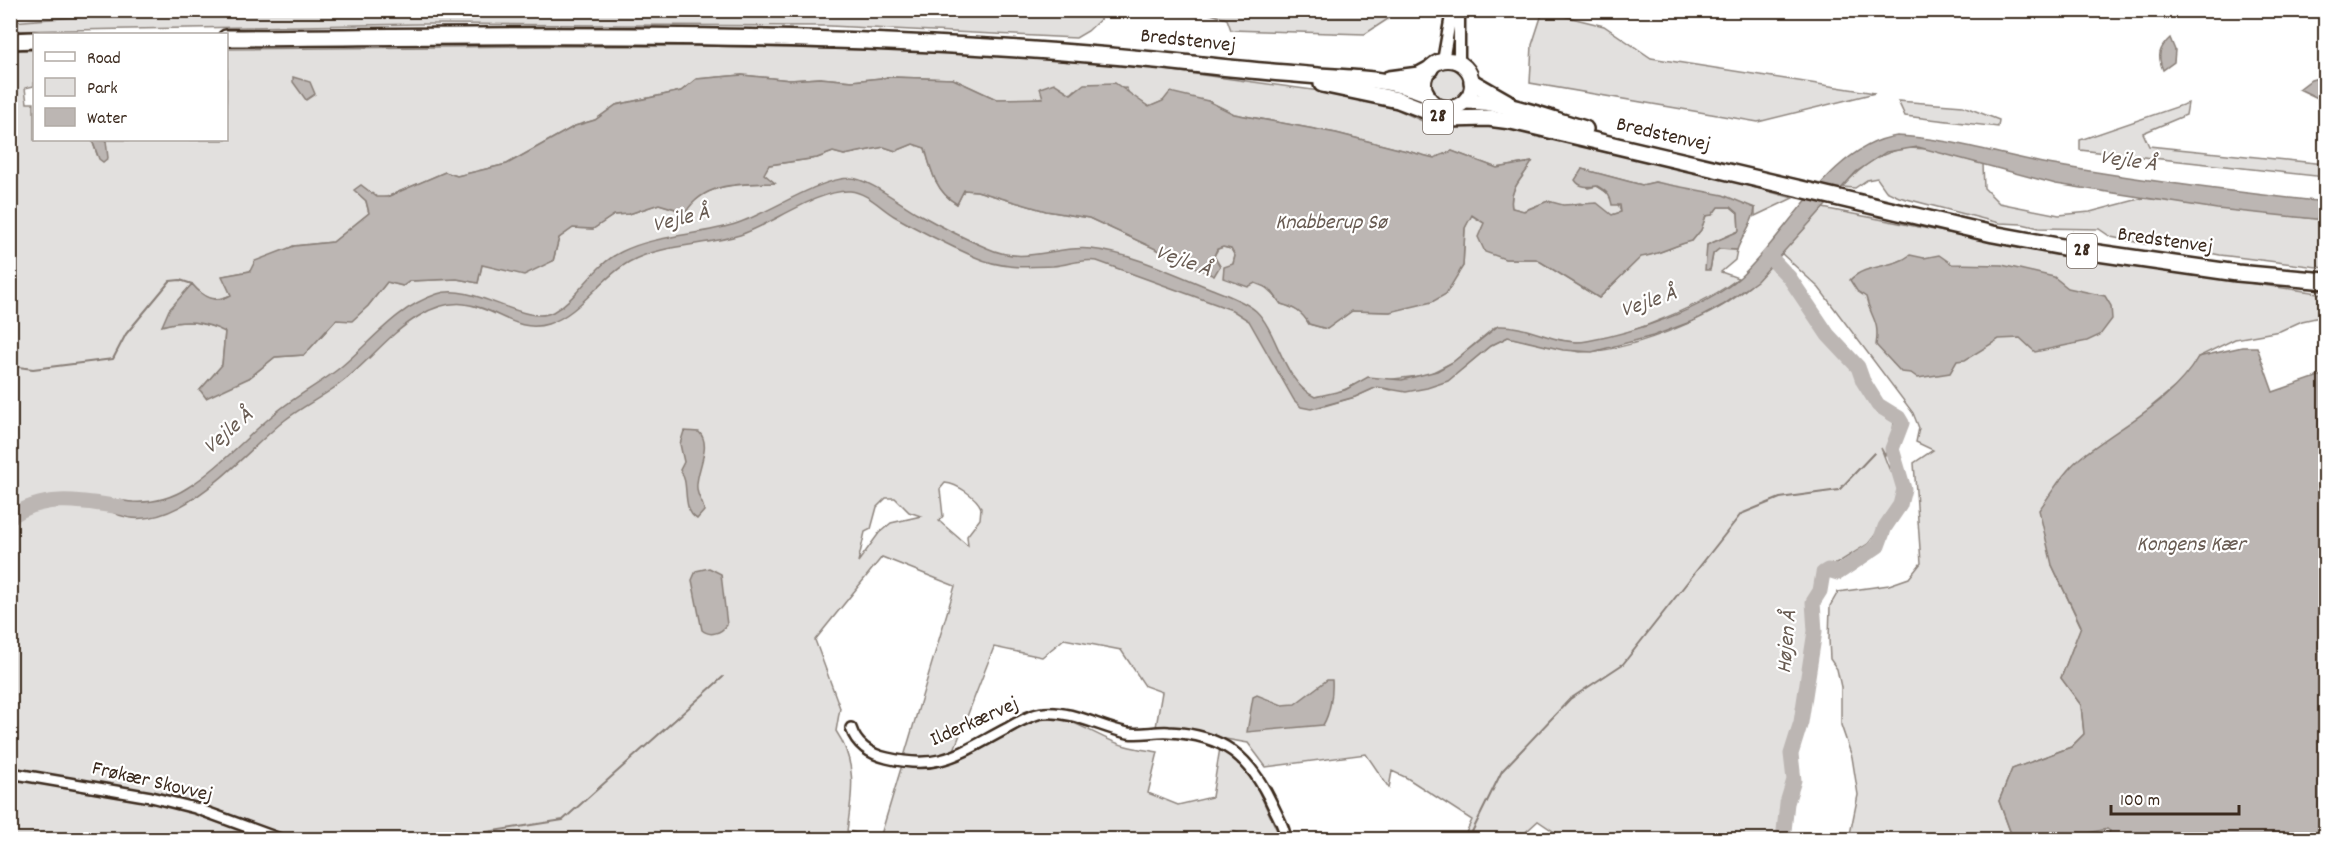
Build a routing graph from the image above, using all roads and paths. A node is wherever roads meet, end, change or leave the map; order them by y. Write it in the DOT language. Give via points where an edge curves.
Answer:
graph roads {
  1 [pos="1452,10"];
  2 [pos="1459,10"];
  3 [pos="228,38"];
  4 [pos="10,40"];
  5 [pos="33,40"];
  6 [pos="1443,61"];
  7 [pos="1459,63"];
  8 [pos="1246,69"];
  9 [pos="1430,69"];
  10 [pos="1378,80"];
  11 [pos="1472,82"];
  12 [pos="1426,93"];
  13 [pos="1466,101"];
  14 [pos="1526,111"];
  15 [pos="1790,186"];
  16 [pos="2325,281"];
  17 [pos="851,728"];
  18 [pos="10,773"];
  19 [pos="283,840"];
  20 [pos="1286,840"];
  1 -- 6 [label="street"];
  2 -- 7 [label="street"];
  3 -- 8 [label="highway, Bredstenvej / 28" via="590,35 918,42 1097,53"];
  4 -- 5 [label="highway"];
  6 -- 7 [label="main road"];
  6 -- 9 [label="main road, 28"];
  7 -- 11 [label="main road, 28" via="1470,73"];
  8 -- 10 [label="highway, Bredstenvej / 28"];
  8 -- 15 [label="highway, Bredstenvej / 28" via="1388,97 1438,118 1511,121"];
  9 -- 10 [label="highway, Bredstenvej / 28" via="1419,75"];
  9 -- 12 [label="main road, 28" via="1425,80"];
  10 -- 12 [label="highway, Bredstenvej / 28"];
  11 -- 13 [label="main road, 28"];
  11 -- 14 [label="highway, Bredstenvej / 28"];
  12 -- 13 [label="main road, 28" via="1432,102 1446,108"];
  13 -- 14 [label="highway, Bredstenvej / 28"];
  14 -- 15 [label="highway, Bredstenvej / 28"];
  15 -- 16 [label="highway, Bredstenvej / 28" via="1993,234 2084,251"];
  17 -- 20 [label="street, Ilderkærvej" via="854,738 881,757 931,764 1044,713 1130,734 1169,732 1211,738 1249,763 1266,790"];
  18 -- 19 [label="street, Frøkær Skovvej" via="151,797 195,808"];
}
